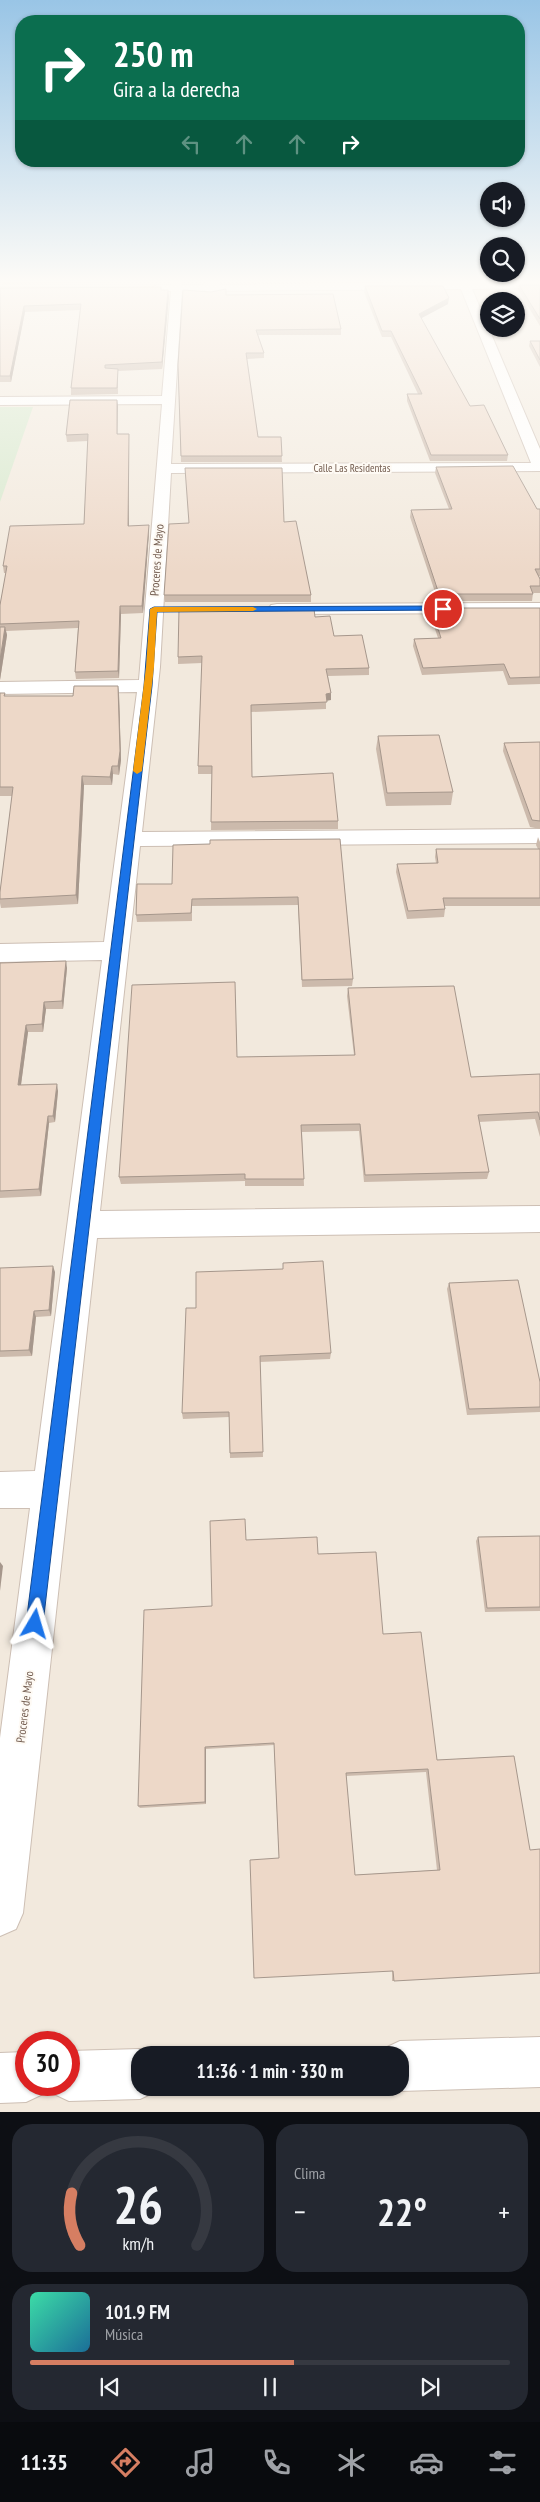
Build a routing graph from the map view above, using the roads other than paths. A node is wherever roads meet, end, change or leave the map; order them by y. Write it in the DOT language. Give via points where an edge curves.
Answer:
graph roads {
  1 [pos="170,378"];
  2 [pos="503,378"];
  3 [pos="168,400"];
  4 [pos="0,402"];
  5 [pos="540,466"];
  6 [pos="163,468"];
  7 [pos="540,608"];
  8 [pos="262,609"];
  9 [pos="148,686"];
  10 [pos="0,688"];
  11 [pos="540,836"];
  12 [pos="129,839"];
  13 [pos="116,951"];
  14 [pos="0,954"];
  15 [pos="540,1219"];
  16 [pos="83,1225"];
  17 [pos="51,1489"];
  18 [pos="0,1490"];
  19 [pos="0,1913"];
  20 [pos="540,2062"];
  21 [pos="409,2066"];
  22 [pos="131,2074"];
  23 [pos="80,2076"];
  24 [pos="15,2077"];
  25 [pos="0,2078"];
  1 -- 3 [label="street, Proceres de Mayo"];
  2 -- 5 [label="street"];
  3 -- 4 [label="street"];
  3 -- 6 [label="street, Proceres de Mayo"];
  5 -- 6 [label="street, Calle Las Residentas"];
  6 -- 9 [label="street, Proceres de Mayo" via="163,609"];
  7 -- 8 [label="street"];
  9 -- 10 [label="street"];
  9 -- 12 [label="street, Proceres de Mayo"];
  11 -- 12 [label="street"];
  12 -- 13 [label="street, Proceres de Mayo"];
  13 -- 14 [label="street"];
  13 -- 16 [label="street, Proceres de Mayo"];
  15 -- 16 [label="street"];
  16 -- 17 [label="street, Proceres de Mayo"];
  17 -- 18 [label="street"];
  17 -- 19 [label="street, Proceres de Mayo"];
  20 -- 21 [label="street"];
  22 -- 23 [label="street"];
  24 -- 25 [label="street"];
}
